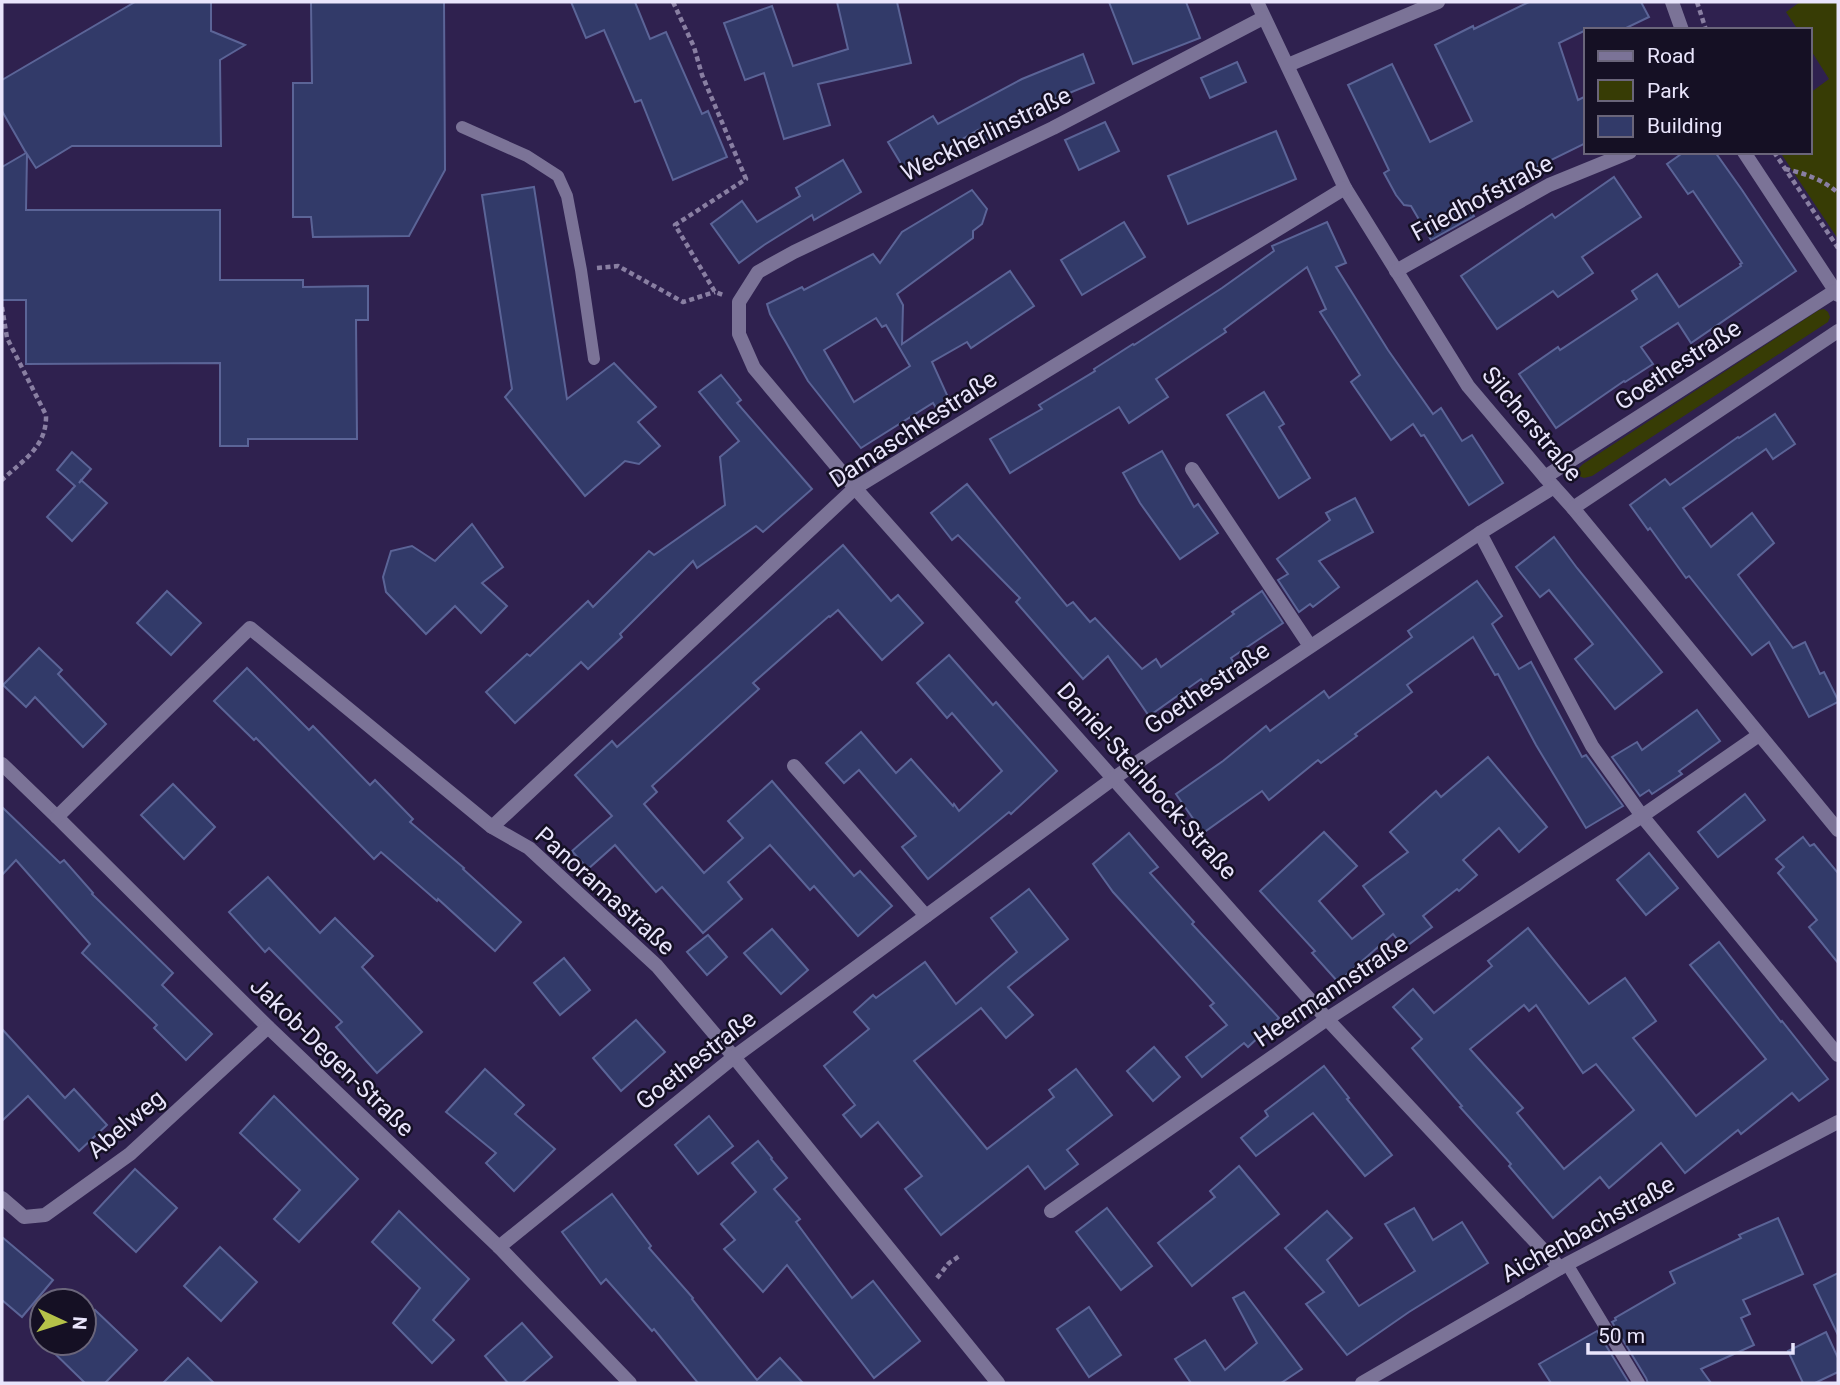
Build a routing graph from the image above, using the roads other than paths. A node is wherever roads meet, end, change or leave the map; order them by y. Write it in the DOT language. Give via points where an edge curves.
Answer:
graph roads {
  1 [pos="1257,2"];
  2 [pos="1438,2"];
  3 [pos="1672,2"];
  4 [pos="1263,18"];
  5 [pos="1681,28"];
  6 [pos="1288,65"];
  7 [pos="462,127"];
  8 [pos="1625,154"];
  9 [pos="1745,154"];
  10 [pos="1345,188"];
  11 [pos="1396,271"];
  12 [pos="1837,293"];
  13 [pos="739,302"];
  14 [pos="1838,331"];
  15 [pos="594,359"];
  16 [pos="1192,469"];
  17 [pos="1549,482"];
  18 [pos="855,488"];
  19 [pos="1573,508"];
  20 [pos="1480,533"];
  21 [pos="1311,646"];
  22 [pos="1759,735"];
  23 [pos="2,764"];
  24 [pos="793,766"];
  25 [pos="1114,778"];
  26 [pos="1642,816"];
  27 [pos="57,817"];
  28 [pos="492,828"];
  29 [pos="1838,830"];
  30 [pos="926,916"];
  31 [pos="1327,1019"];
  32 [pos="268,1027"];
  33 [pos="1838,1055"];
  34 [pos="734,1057"];
  35 [pos="1838,1122"];
  36 [pos="2,1198"];
  37 [pos="1051,1211"];
  38 [pos="499,1247"];
  39 [pos="1563,1266"];
  40 [pos="630,1383"];
  41 [pos="998,1383"];
  42 [pos="1362,1383"];
  43 [pos="1639,1383"];
  1 -- 4 [label="street, Silcherstraße"];
  2 -- 6 [label="street"];
  3 -- 5 [label="street"];
  4 -- 6 [label="street, Silcherstraße"];
  4 -- 13 [label="street, Weckherlinstraße" via="1053,128 793,252 758,272"];
  6 -- 10 [label="street, Silcherstraße"];
  7 -- 15 [label="lane" via="527,156 558,176 569,208"];
  8 -- 11 [label="street, Friedhofstraße" via="1549,185"];
  9 -- 12 [label="street"];
  10 -- 11 [label="street, Silcherstraße"];
  10 -- 18 [label="street, Damaschkestraße"];
  11 -- 17 [label="street, Silcherstraße" via="1468,386"];
  12 -- 17 [label="street, Goethestraße"];
  13 -- 18 [label="street, Daniel-Steinbock-Straße" via="739,334 754,368"];
  14 -- 19 [label="street"];
  16 -- 21 [label="street"];
  17 -- 19 [label="street, Silcherstraße"];
  17 -- 20 [label="street, Goethestraße"];
  18 -- 25 [label="street, Daniel-Steinbock-Straße"];
  18 -- 28 [label="street, Damaschkestraße"];
  19 -- 22 [label="street, Silcherstraße"];
  20 -- 21 [label="street, Goethestraße"];
  20 -- 26 [label="street" via="1592,746"];
  21 -- 25 [label="street, Goethestraße"];
  22 -- 26 [label="street, Heermannstraße"];
  22 -- 29 [label="street, Silcherstraße"];
  23 -- 27 [label="street, Jakob-Degen-Straße"];
  24 -- 30 [label="street"];
  25 -- 30 [label="street, Goethestraße"];
  25 -- 31 [label="street, Daniel-Steinbock-Straße"];
  26 -- 31 [label="street, Heermannstraße"];
  26 -- 33 [label="street"];
  27 -- 28 [label="street, Panoramastraße" via="250,628"];
  27 -- 32 [label="street, Jakob-Degen-Straße"];
  28 -- 34 [label="street, Panoramastraße" via="529,848 657,966"];
  30 -- 34 [label="street, Goethestraße"];
  31 -- 37 [label="street, Heermannstraße"];
  31 -- 39 [label="street, Daniel-Steinbock-Straße"];
  32 -- 36 [label="street, Abelweg" via="130,1154 45,1215 24,1217"];
  32 -- 38 [label="street, Jakob-Degen-Straße"];
  34 -- 38 [label="street, Goethestraße"];
  34 -- 41 [label="street, Panoramastraße"];
  35 -- 39 [label="street, Aichenbachstraße"];
  38 -- 40 [label="street, Jakob-Degen-Straße"];
  39 -- 42 [label="street, Aichenbachstraße"];
  39 -- 43 [label="lane"];
}
